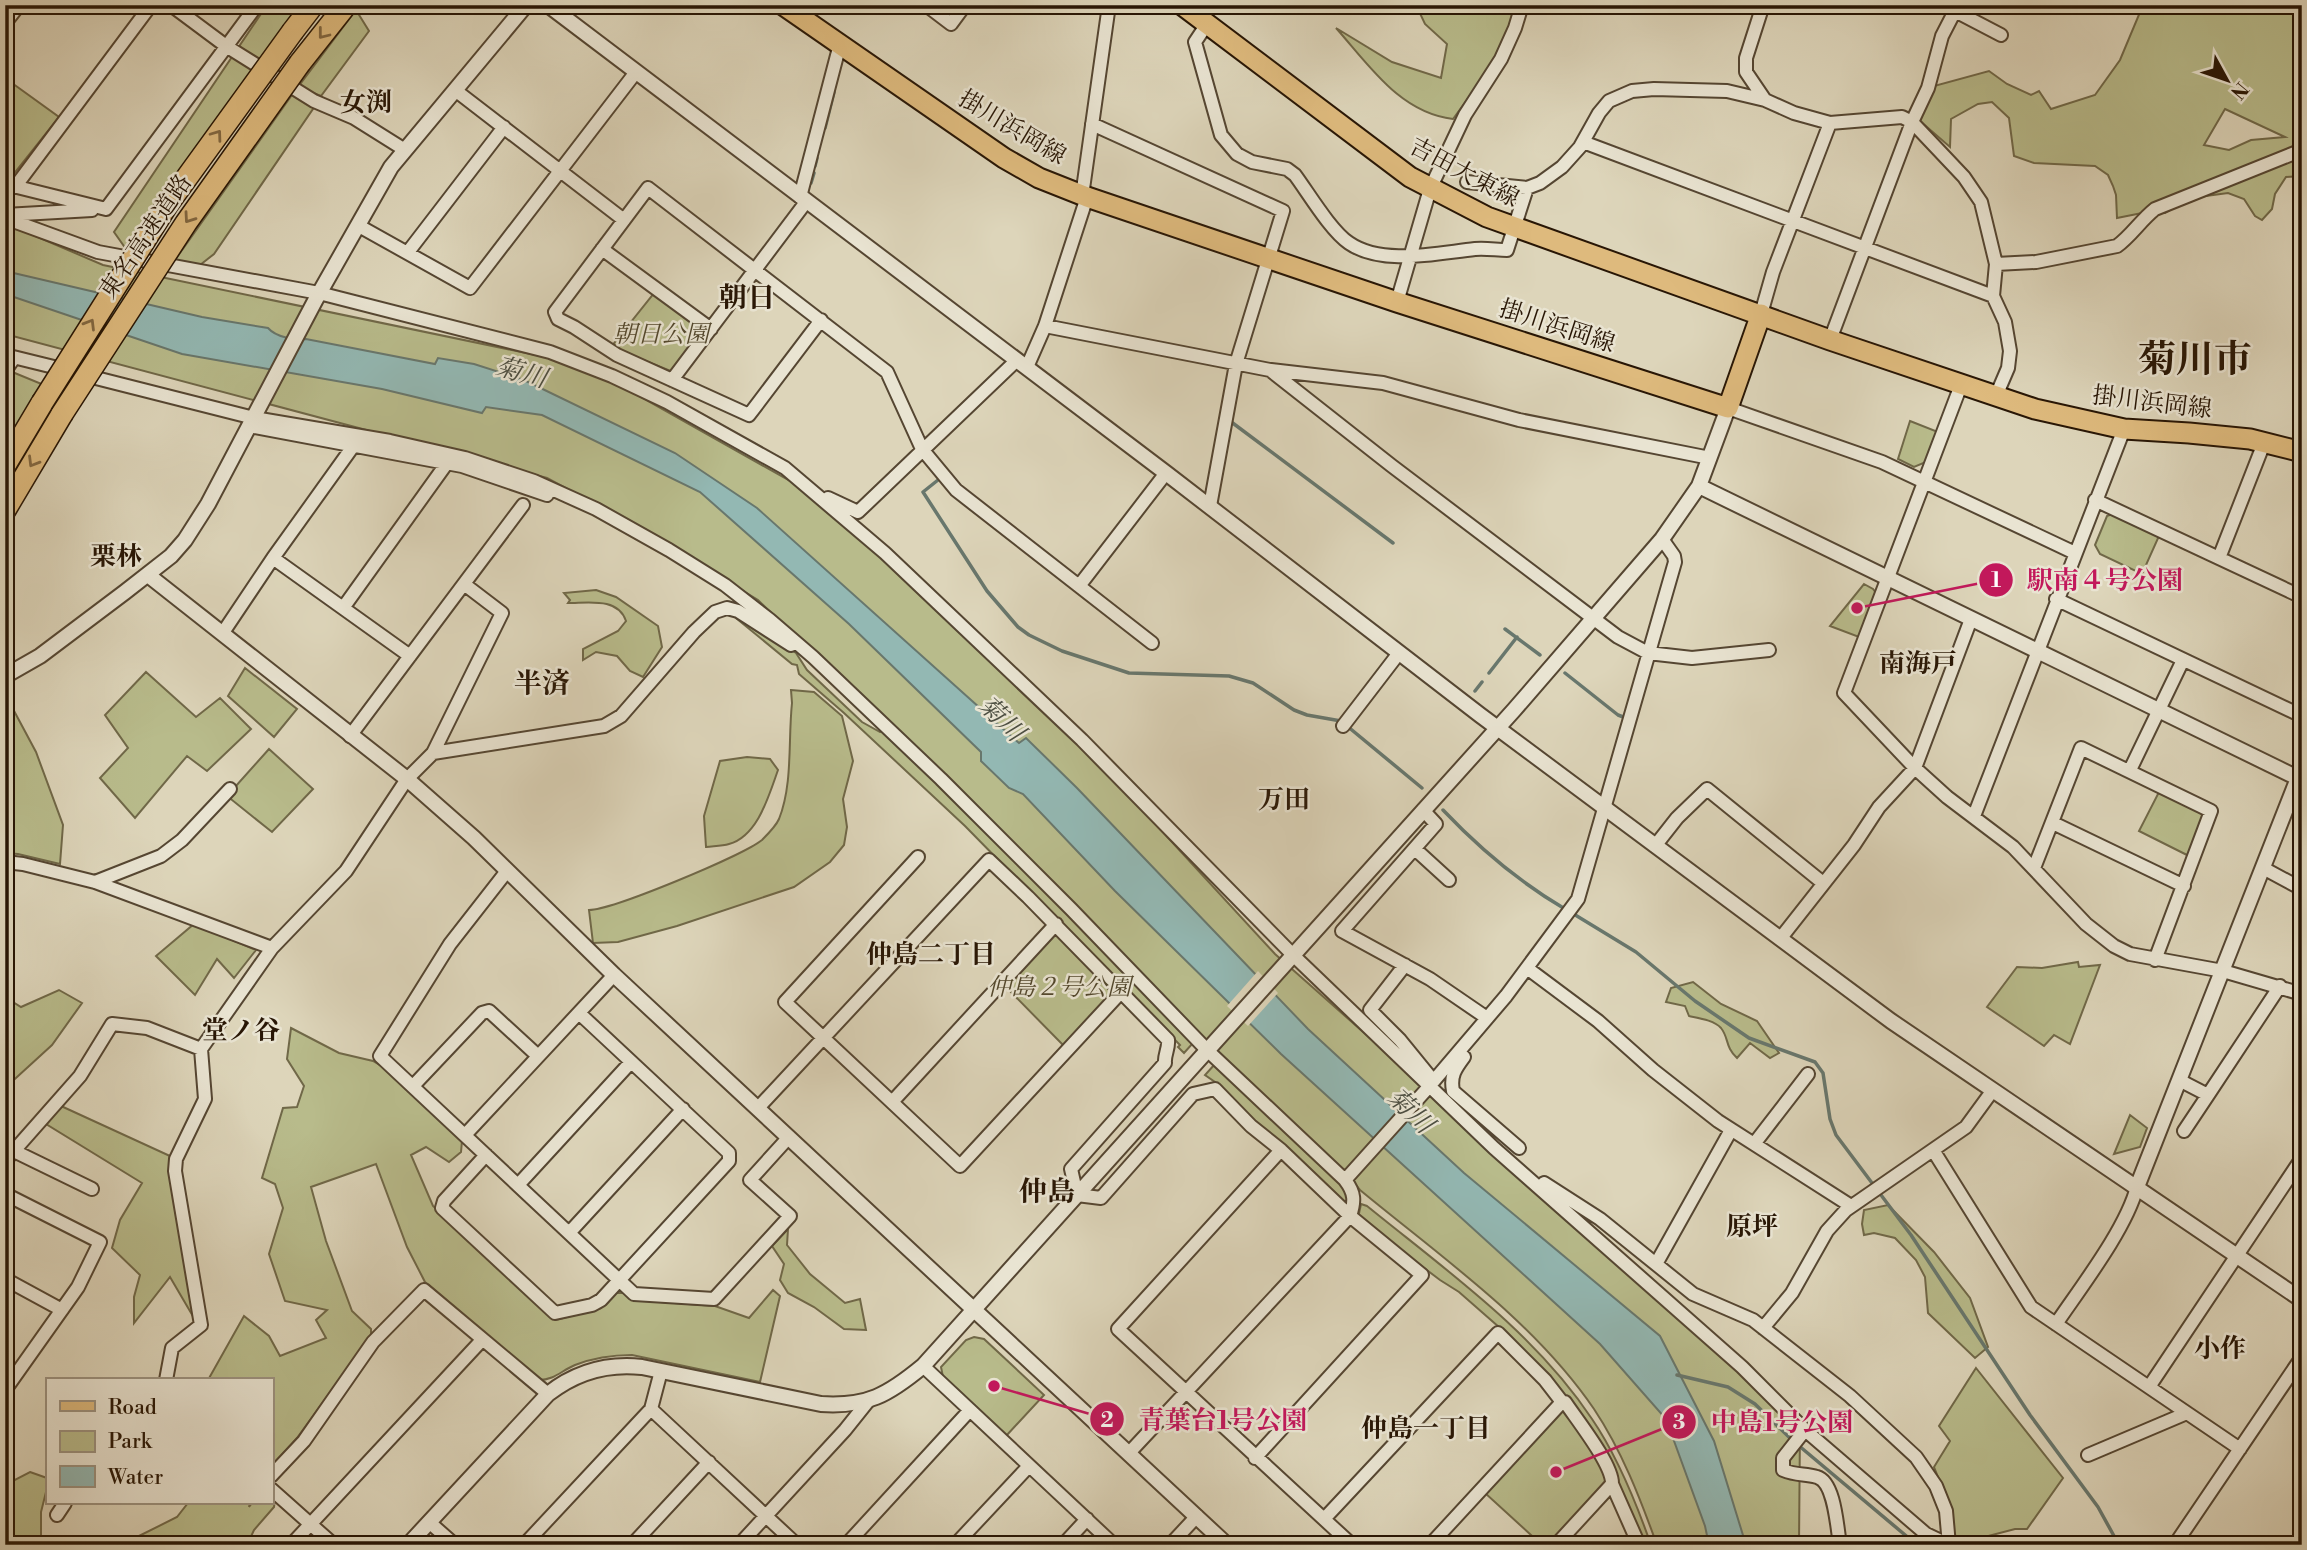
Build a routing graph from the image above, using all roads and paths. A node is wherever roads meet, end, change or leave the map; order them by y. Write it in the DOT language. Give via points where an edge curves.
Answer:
graph roads {
  1 [pos="19,5"];
  2 [pos="151,5"];
  3 [pos="171,5"];
  4 [pos="257,5"];
  5 [pos="312,5"];
  6 [pos="345,5"];
  7 [pos="526,5"];
  8 [pos="548,5"];
  9 [pos="783,5"];
  10 [pos="926,5"];
  11 [pos="965,5"];
  12 [pos="1109,5"];
  13 [pos="1182,5"];
  14 [pos="1522,5"];
  15 [pos="1763,5"];
  16 [pos="1955,7"];
  17 [pos="7,17"];
  18 [pos="1207,24"];
  19 [pos="2001,35"];
  20 [pos="840,44"];
  21 [pos="226,46"];
  22 [pos="636,72"];
  23 [pos="455,90"];
  24 [pos="1765,100"];
  25 [pos="1912,122"];
  26 [pos="1829,123"];
  27 [pos="1092,124"];
  28 [pos="504,127"];
  29 [pos="1583,142"];
  30 [pos="2302,149"];
  31 [pos="405,150"];
  32 [pos="559,170"];
  33 [pos="1467,182"];
  34 [pos="10,186"];
  35 [pos="1527,188"];
  36 [pos="1430,189"];
  37 [pos="1085,196"];
  38 [pos="803,199"];
  39 [pos="106,209"];
  40 [pos="5,216"];
  41 [pos="624,220"];
  42 [pos="1792,220"];
  43 [pos="359,226"];
  44 [pos="1516,228"];
  45 [pos="1865,248"];
  46 [pos="602,249"];
  47 [pos="408,252"];
  48 [pos="1411,257"];
  49 [pos="1268,258"];
  50 [pos="1996,264"];
  51 [pos="755,269"];
  52 [pos="318,296"];
  53 [pos="1993,296"];
  54 [pos="1397,302"];
  55 [pos="1761,314"];
  56 [pos="821,320"];
  57 [pos="1045,326"];
  58 [pos="711,329"];
  59 [pos="1830,340"];
  60 [pos="10,356"];
  61 [pos="1022,363"];
  62 [pos="1236,364"];
  63 [pos="1270,370"];
  64 [pos="5,371"];
  65 [pos="672,380"];
  66 [pos="1961,385"];
  67 [pos="1996,396"];
  68 [pos="1728,408"];
  69 [pos="253,419"];
  70 [pos="2124,429"];
  71 [pos="2264,443"];
  72 [pos="354,445"];
  73 [pos="922,449"];
  74 [pos="2302,452"];
  75 [pos="1710,458"];
  76 [pos="447,463"];
  77 [pos="5,466"];
  78 [pos="1166,473"];
  79 [pos="1924,482"];
  80 [pos="1699,486"];
  81 [pos="812,491"];
  82 [pos="572,498"];
  83 [pos="2095,500"];
  84 [pos="523,505"];
  85 [pos="1210,506"];
  86 [pos="5,510"];
  87 [pos="1662,539"];
  88 [pos="2075,553"];
  89 [pos="273,558"];
  90 [pos="2218,558"];
  91 [pos="148,575"];
  92 [pos="1887,579"];
  93 [pos="464,584"];
  94 [pos="1079,586"];
  95 [pos="2302,597"];
  96 [pos="2056,599"];
  97 [pos="343,608"];
  98 [pos="1593,618"];
  99 [pos="1971,619"];
  100 [pos="222,634"];
  101 [pos="1152,643"];
  102 [pos="1769,650"];
  103 [pos="1399,653"];
  104 [pos="1648,653"];
  105 [pos="2039,653"];
  106 [pos="410,656"];
  107 [pos="813,657"];
  108 [pos="2183,660"];
  109 [pos="5,676"];
  110 [pos="2159,710"];
  111 [pos="2302,716"];
  112 [pos="1345,724"];
  113 [pos="1497,727"];
  114 [pos="350,736"];
  115 [pos="433,753"];
  116 [pos="1915,768"];
  117 [pos="2130,771"];
  118 [pos="2300,775"];
  119 [pos="407,779"];
  120 [pos="230,789"];
  121 [pos="1426,807"];
  122 [pos="1603,808"];
  123 [pos="1974,816"];
  124 [pos="2053,823"];
  125 [pos="1655,846"];
  126 [pos="1415,849"];
  127 [pos="918,857"];
  128 [pos="5,862"];
  129 [pos="2034,868"];
  130 [pos="2263,868"];
  131 [pos="507,871"];
  132 [pos="1449,880"];
  133 [pos="95,882"];
  134 [pos="1823,883"];
  135 [pos="2184,886"];
  136 [pos="2302,889"];
  137 [pos="1056,925"];
  138 [pos="1780,939"];
  139 [pos="272,948"];
  140 [pos="1292,957"];
  141 [pos="2155,960"];
  142 [pos="1405,965"];
  143 [pos="1527,968"];
  144 [pos="2223,971"];
  145 [pos="614,975"];
  146 [pos="2280,986"];
  147 [pos="1122,991"];
  148 [pos="2302,994"];
  149 [pos="1506,996"];
  150 [pos="579,1013"];
  151 [pos="1487,1018"];
  152 [pos="823,1038"];
  153 [pos="1209,1048"];
  154 [pos="201,1049"];
  155 [pos="538,1056"];
  156 [pos="631,1062"];
  157 [pos="1808,1073"];
  158 [pos="2179,1080"];
  159 [pos="413,1086"];
  160 [pos="1430,1086"];
  161 [pos="1993,1090"];
  162 [pos="2208,1095"];
  163 [pos="892,1102"];
  164 [pos="758,1108"];
  165 [pos="683,1110"];
  166 [pos="1731,1130"];
  167 [pos="2185,1131"];
  168 [pos="465,1135"];
  169 [pos="789,1137"];
  170 [pos="1754,1144"];
  171 [pos="1518,1148"];
  172 [pos="1281,1150"];
  173 [pos="1933,1150"];
  174 [pos="14,1151"];
  175 [pos="486,1155"];
  176 [pos="2302,1158"];
  177 [pos="1508,1160"];
  178 [pos="5,1161"];
  179 [pos="1346,1178"];
  180 [pos="518,1185"];
  181 [pos="2137,1187"];
  182 [pos="92,1189"];
  183 [pos="5,1194"];
  184 [pos="1077,1195"];
  185 [pos="1851,1206"];
  186 [pos="1350,1216"];
  187 [pos="569,1233"];
  188 [pos="2237,1256"];
  189 [pos="1656,1264"];
  190 [pos="5,1279"];
  191 [pos="620,1280"];
  192 [pos="2302,1300"];
  193 [pos="973,1309"];
  194 [pos="62,1310"];
  195 [pos="2056,1324"];
  196 [pos="1763,1328"];
  197 [pos="482,1340"];
  198 [pos="2302,1357"];
  199 [pos="923,1366"];
  200 [pos="11,1370"];
  201 [pos="661,1371"];
  202 [pos="166,1378"];
  203 [pos="2149,1387"];
  204 [pos="5,1390"];
  205 [pos="1185,1392"];
  206 [pos="548,1394"];
  207 [pos="869,1400"];
  208 [pos="1562,1402"];
  209 [pos="651,1409"];
  210 [pos="970,1410"];
  211 [pos="2187,1413"];
  212 [pos="1805,1430"];
  213 [pos="2240,1449"];
  214 [pos="1129,1453"];
  215 [pos="2088,1455"];
  216 [pos="1255,1458"];
  217 [pos="709,1462"];
  218 [pos="1029,1466"];
  219 [pos="273,1474"];
  220 [pos="1612,1484"];
  221 [pos="273,1491"];
  222 [pos="64,1504"];
  223 [pos="57,1515"];
  224 [pos="766,1516"];
  225 [pos="1197,1516"];
  226 [pos="1087,1519"];
  227 [pos="1324,1519"];
  228 [pos="429,1522"];
  229 [pos="311,1525"];
  230 [pos="291,1545"];
  231 [pos="334,1545"];
  232 [pos="408,1545"];
  233 [pos="455,1545"];
  234 [pos="524,1545"];
  235 [pos="632,1545"];
  236 [pos="739,1545"];
  237 [pos="797,1545"];
  238 [pos="846,1545"];
  239 [pos="956,1545"];
  240 [pos="1063,1545"];
  241 [pos="1114,1545"];
  242 [pos="1170,1545"];
  243 [pos="1227,1545"];
  244 [pos="1352,1545"];
  245 [pos="1430,1545"];
  246 [pos="1556,1545"];
  247 [pos="1639,1545"];
  248 [pos="1840,1545"];
  249 [pos="1949,1545"];
  250 [pos="2177,1545"];
  1 -- 17 [label="street"];
  2 -- 34 [label="street"];
  3 -- 21 [label="street"];
  4 -- 21 [label="street"];
  77 -- 5 [label="highway, 東名高速道路, one-way, bridge" via="167,205"];
  6 -- 86 [label="highway, 東名高速道路, one-way, bridge" via="186,223"];
  7 -- 23 [label="street"];
  8 -- 22 [label="street"];
  9 -- 20 [label="main road, 掛川浜岡線"];
  10 -- 11 [label="street" via="951,24"];
  12 -- 27 [label="street"];
  13 -- 18 [label="main road, 吉田大東線"];
  14 -- 36 [label="street" via="1501,59 1465,115"];
  15 -- 24 [label="street" via="1745,58 1746,72"];
  16 -- 19 [label="street"];
  16 -- 25 [label="street"];
  18 -- 36 [label="main road, 吉田大東線"];
  18 -- 48 [label="street" via="1195,42 1196,49 1221,135 1237,154 1296,175 1350,244 1380,254"];
  20 -- 37 [label="main road, 掛川浜岡線" via="1004,158"];
  20 -- 38 [label="street"];
  21 -- 31 [label="street" via="313,101 354,118"];
  21 -- 39 [label="street"];
  22 -- 32 [label="street"];
  22 -- 38 [label="street"];
  23 -- 28 [label="street"];
  23 -- 31 [label="street"];
  24 -- 26 [label="street"];
  24 -- 29 [label="street" via="1727,91 1632,91 1609,101"];
  25 -- 26 [label="street" via="1902,117"];
  25 -- 45 [label="street"];
  25 -- 50 [label="street" via="1981,202"];
  26 -- 42 [label="street"];
  27 -- 37 [label="street"];
  27 -- 49 [label="street" via="1283,211"];
  28 -- 32 [label="street"];
  28 -- 47 [label="street"];
  29 -- 35 [label="street" via="1562,167"];
  29 -- 42 [label="street"];
  30 -- 50 [label="street" via="2155,208 2117,246 2036,262"];
  31 -- 43 [label="street" via="377,188"];
  32 -- 41 [label="street"];
  32 -- 47 [label="street" via="470,288"];
  33 -- 35 [label="street"];
  34 -- 39 [label="street"];
  35 -- 44 [label="street"];
  36 -- 44 [label="main road, 吉田大東線"];
  36 -- 48 [label="street"];
  37 -- 49 [label="main road, 掛川浜岡線"];
  37 -- 57 [label="street"];
  38 -- 51 [label="street"];
  38 -- 61 [label="street"];
  39 -- 40 [label="street"];
  40 -- 52 [label="street" via="98,253"];
  41 -- 46 [label="street"];
  41 -- 51 [label="street" via="648,188"];
  42 -- 45 [label="street"];
  42 -- 55 [label="street"];
  43 -- 47 [label="street"];
  43 -- 52 [label="street"];
  44 -- 48 [label="street" via="1507,250"];
  44 -- 55 [label="main road, 吉田大東線"];
  45 -- 53 [label="street"];
  45 -- 59 [label="street"];
  46 -- 58 [label="street"];
  46 -- 65 [label="street" via="555,312 558,319 617,355"];
  48 -- 54 [label="street"];
  49 -- 54 [label="main road, 掛川浜岡線"];
  49 -- 62 [label="street"];
  50 -- 53 [label="street"];
  51 -- 56 [label="street"];
  51 -- 58 [label="street"];
  52 -- 69 [label="street"];
  52 -- 81 [label="street" via="550,352 612,376 785,468"];
  53 -- 67 [label="street" via="2005,322 2010,351"];
  54 -- 68 [label="main road, 掛川浜岡線"];
  55 -- 59 [label="main road, 掛川浜岡線"];
  55 -- 68 [label="main road"];
  56 -- 65 [label="street" via="749,415"];
  56 -- 73 [label="street" via="887,372"];
  57 -- 61 [label="street"];
  57 -- 62 [label="street"];
  58 -- 65 [label="street"];
  59 -- 66 [label="main road, 掛川浜岡線"];
  60 -- 64 [label="street"];
  60 -- 69 [label="street"];
  61 -- 73 [label="street"];
  61 -- 78 [label="street"];
  62 -- 63 [label="street"];
  62 -- 85 [label="street"];
  63 -- 75 [label="street" via="1382,383 1518,419"];
  63 -- 98 [label="street"];
  66 -- 67 [label="main road, 掛川浜岡線"];
  66 -- 79 [label="street"];
  67 -- 70 [label="main road, 掛川浜岡線"];
  68 -- 75 [label="street"];
  68 -- 79 [label="street" via="1882,462"];
  69 -- 72 [label="street"];
  69 -- 82 [label="street" via="390,440 465,458"];
  69 -- 91 [label="street" via="199,518 171,556"];
  70 -- 71 [label="main road, 掛川浜岡線"];
  70 -- 83 [label="street"];
  71 -- 74 [label="main road, 掛川浜岡線"];
  71 -- 90 [label="street"];
  72 -- 76 [label="street"];
  72 -- 89 [label="street"];
  73 -- 81 [label="street" via="858,512"];
  73 -- 94 [label="street" via="956,490"];
  75 -- 80 [label="street"];
  76 -- 82 [label="street" via="553,497"];
  76 -- 97 [label="street"];
  78 -- 85 [label="street"];
  78 -- 94 [label="street"];
  79 -- 88 [label="street"];
  79 -- 92 [label="street"];
  80 -- 87 [label="street"];
  80 -- 92 [label="street"];
  81 -- 140 [label="street" via="885,553 1082,740"];
  82 -- 107 [label="street" via="725,585"];
  83 -- 88 [label="street"];
  83 -- 90 [label="street"];
  84 -- 93 [label="street"];
  85 -- 103 [label="street"];
  87 -- 98 [label="street"];
  87 -- 104 [label="street" via="1675,562"];
  88 -- 96 [label="street"];
  89 -- 97 [label="street"];
  89 -- 100 [label="street"];
  90 -- 95 [label="street"];
  91 -- 100 [label="street"];
  91 -- 109 [label="street" via="40,656"];
  92 -- 99 [label="street"];
  92 -- 116 [label="street" via="1844,693"];
  93 -- 106 [label="street"];
  93 -- 115 [label="street" via="502,613"];
  94 -- 101 [label="street"];
  96 -- 105 [label="street"];
  96 -- 108 [label="street"];
  97 -- 106 [label="street"];
  98 -- 104 [label="street"];
  98 -- 113 [label="street"];
  99 -- 105 [label="street"];
  99 -- 116 [label="street"];
  100 -- 114 [label="street"];
  102 -- 104 [label="street" via="1692,658"];
  103 -- 112 [label="street"];
  103 -- 113 [label="street"];
  104 -- 122 [label="street"];
  105 -- 110 [label="street"];
  105 -- 123 [label="street"];
  106 -- 114 [label="street"];
  107 -- 115 [label="street" via="727,608 715,612 621,716 604,726"];
  107 -- 153 [label="street"];
  108 -- 110 [label="street"];
  108 -- 111 [label="street"];
  110 -- 117 [label="street"];
  110 -- 118 [label="street"];
  113 -- 121 [label="street"];
  113 -- 122 [label="street"];
  114 -- 119 [label="street"];
  115 -- 119 [label="street"];
  116 -- 123 [label="street"];
  116 -- 134 [label="street" via="1879,807"];
  117 -- 124 [label="street" via="2081,748"];
  117 -- 135 [label="street" via="2211,811"];
  118 -- 130 [label="street"];
  119 -- 131 [label="street"];
  119 -- 139 [label="street" via="346,871"];
  120 -- 133 [label="street" via="161,856"];
  121 -- 126 [label="street" via="1436,824"];
  121 -- 140 [label="street"];
  122 -- 125 [label="street"];
  122 -- 143 [label="street" via="1578,899"];
  123 -- 129 [label="street"];
  124 -- 129 [label="street"];
  124 -- 135 [label="street"];
  125 -- 134 [label="street" via="1707,789"];
  125 -- 138 [label="street"];
  126 -- 132 [label="street"];
  126 -- 142 [label="street" via="1342,931"];
  127 -- 152 [label="street" via="785,1002"];
  128 -- 133 [label="street"];
  129 -- 141 [label="street" via="2086,924 2114,946"];
  130 -- 136 [label="street"];
  130 -- 144 [label="street"];
  131 -- 145 [label="street"];
  131 -- 159 [label="street" via="450,944 380,1056"];
  133 -- 139 [label="street"];
  134 -- 138 [label="street"];
  135 -- 141 [label="street"];
  137 -- 147 [label="street"];
  137 -- 152 [label="street" via="989,860"];
  137 -- 163 [label="street"];
  138 -- 161 [label="street"];
  139 -- 154 [label="street"];
  140 -- 153 [label="street"];
  140 -- 160 [label="street"];
  141 -- 144 [label="street"];
  142 -- 151 [label="street"];
  142 -- 160 [label="street" via="1370,1010 1400,1040"];
  143 -- 149 [label="street"];
  143 -- 166 [label="street"];
  144 -- 146 [label="street"];
  144 -- 158 [label="street"];
  145 -- 150 [label="street"];
  145 -- 164 [label="street"];
  146 -- 148 [label="street"];
  146 -- 162 [label="street"];
  147 -- 163 [label="street" via="960,1166"];
  147 -- 184 [label="street" via="1168,1040 1169,1050 1165,1063 1071,1169"];
  149 -- 151 [label="street"];
  149 -- 171 [label="street" via="1451,1080 1453,1091"];
  150 -- 155 [label="street"];
  150 -- 156 [label="street"];
  151 -- 160 [label="street"];
  152 -- 163 [label="street"];
  152 -- 164 [label="street"];
  153 -- 179 [label="street"];
  153 -- 184 [label="street"];
  154 -- 174 [label="street" via="147,1028 111,1024 80,1076"];
  154 -- 202 [label="street" via="205,1099 176,1159 175,1171 201,1325 172,1348"];
  155 -- 159 [label="street" via="489,1012 482,1013"];
  155 -- 168 [label="street"];
  156 -- 165 [label="street"];
  156 -- 180 [label="street"];
  157 -- 170 [label="street"];
  158 -- 162 [label="street"];
  158 -- 181 [label="street"];
  159 -- 168 [label="street"];
  160 -- 177 [label="street"];
  160 -- 179 [label="street"];
  161 -- 173 [label="street" via="1966,1127"];
  161 -- 181 [label="street"];
  162 -- 167 [label="street"];
  164 -- 169 [label="street"];
  165 -- 187 [label="street"];
  165 -- 191 [label="street" via="729,1153 729,1161"];
  166 -- 170 [label="street"];
  166 -- 189 [label="street"];
  168 -- 175 [label="street"];
  169 -- 191 [label="street" via="750,1181 790,1216 714,1299 634,1294"];
  169 -- 193 [label="street"];
  170 -- 185 [label="street"];
  172 -- 184 [label="street" via="1215,1089 1193,1094 1101,1198"];
  172 -- 186 [label="street"];
  172 -- 205 [label="street" via="1118,1329"];
  173 -- 185 [label="street"];
  173 -- 195 [label="street" via="2031,1307"];
  174 -- 178 [label="street"];
  174 -- 182 [label="street"];
  175 -- 180 [label="street"];
  175 -- 191 [label="street" via="442,1208 555,1313 592,1305"];
  176 -- 188 [label="street"];
  177 -- 189 [label="street" via="1600,1219"];
  177 -- 212 [label="street" via="1742,1367"];
  179 -- 186 [label="street" via="1354,1202"];
  180 -- 187 [label="street"];
  181 -- 188 [label="street"];
  181 -- 195 [label="street" via="2133,1203"];
  183 -- 194 [label="street" via="100,1242"];
  184 -- 193 [label="street"];
  185 -- 196 [label="street" via="1828,1231 1792,1293"];
  186 -- 205 [label="street"];
  186 -- 216 [label="street" via="1422,1275"];
  187 -- 191 [label="street"];
  188 -- 192 [label="street"];
  188 -- 203 [label="street"];
  189 -- 196 [label="street" via="1693,1294"];
  190 -- 194 [label="street"];
  193 -- 199 [label="street"];
  193 -- 214 [label="street"];
  194 -- 200 [label="street"];
  195 -- 203 [label="street"];
  196 -- 249 [label="street" via="1850,1396 1916,1457 1946,1511"];
  197 -- 206 [label="street"];
  197 -- 219 [label="street" via="424,1290 373,1342 304,1441"];
  197 -- 229 [label="street"];
  198 -- 213 [label="street"];
  199 -- 207 [label="street" via="896,1389"];
  199 -- 210 [label="street"];
  200 -- 204 [label="street"];
  201 -- 206 [label="street" via="623,1365 595,1369"];
  201 -- 207 [label="street" via="821,1404"];
  201 -- 209 [label="street"];
  203 -- 211 [label="street"];
  205 -- 214 [label="street"];
  205 -- 216 [label="street"];
  206 -- 228 [label="street"];
  207 -- 224 [label="street"];
  208 -- 220 [label="street" via="1606,1465"];
  208 -- 227 [label="street" via="1498,1334"];
  208 -- 245 [label="street"];
  209 -- 217 [label="street"];
  209 -- 234 [label="street"];
  210 -- 218 [label="street"];
  210 -- 238 [label="street"];
  211 -- 213 [label="street"];
  211 -- 215 [label="street"];
  212 -- 248 [label="street" via="1783,1458 1783,1470 1817,1476 1827,1484"];
  212 -- 249 [label="street" via="1926,1534"];
  213 -- 250 [label="street"];
  214 -- 225 [label="street"];
  216 -- 227 [label="street"];
  217 -- 224 [label="street"];
  217 -- 235 [label="street"];
  218 -- 226 [label="street"];
  218 -- 239 [label="street"];
  220 -- 246 [label="street"];
  220 -- 247 [label="street"];
  221 -- 229 [label="street"];
  222 -- 223 [label="street"];
  224 -- 236 [label="street"];
  224 -- 237 [label="street"];
  225 -- 242 [label="street"];
  225 -- 243 [label="street"];
  226 -- 240 [label="street"];
  226 -- 241 [label="street"];
  227 -- 244 [label="street"];
  228 -- 232 [label="street"];
  228 -- 233 [label="street"];
  229 -- 230 [label="street"];
  229 -- 231 [label="street"];
}
